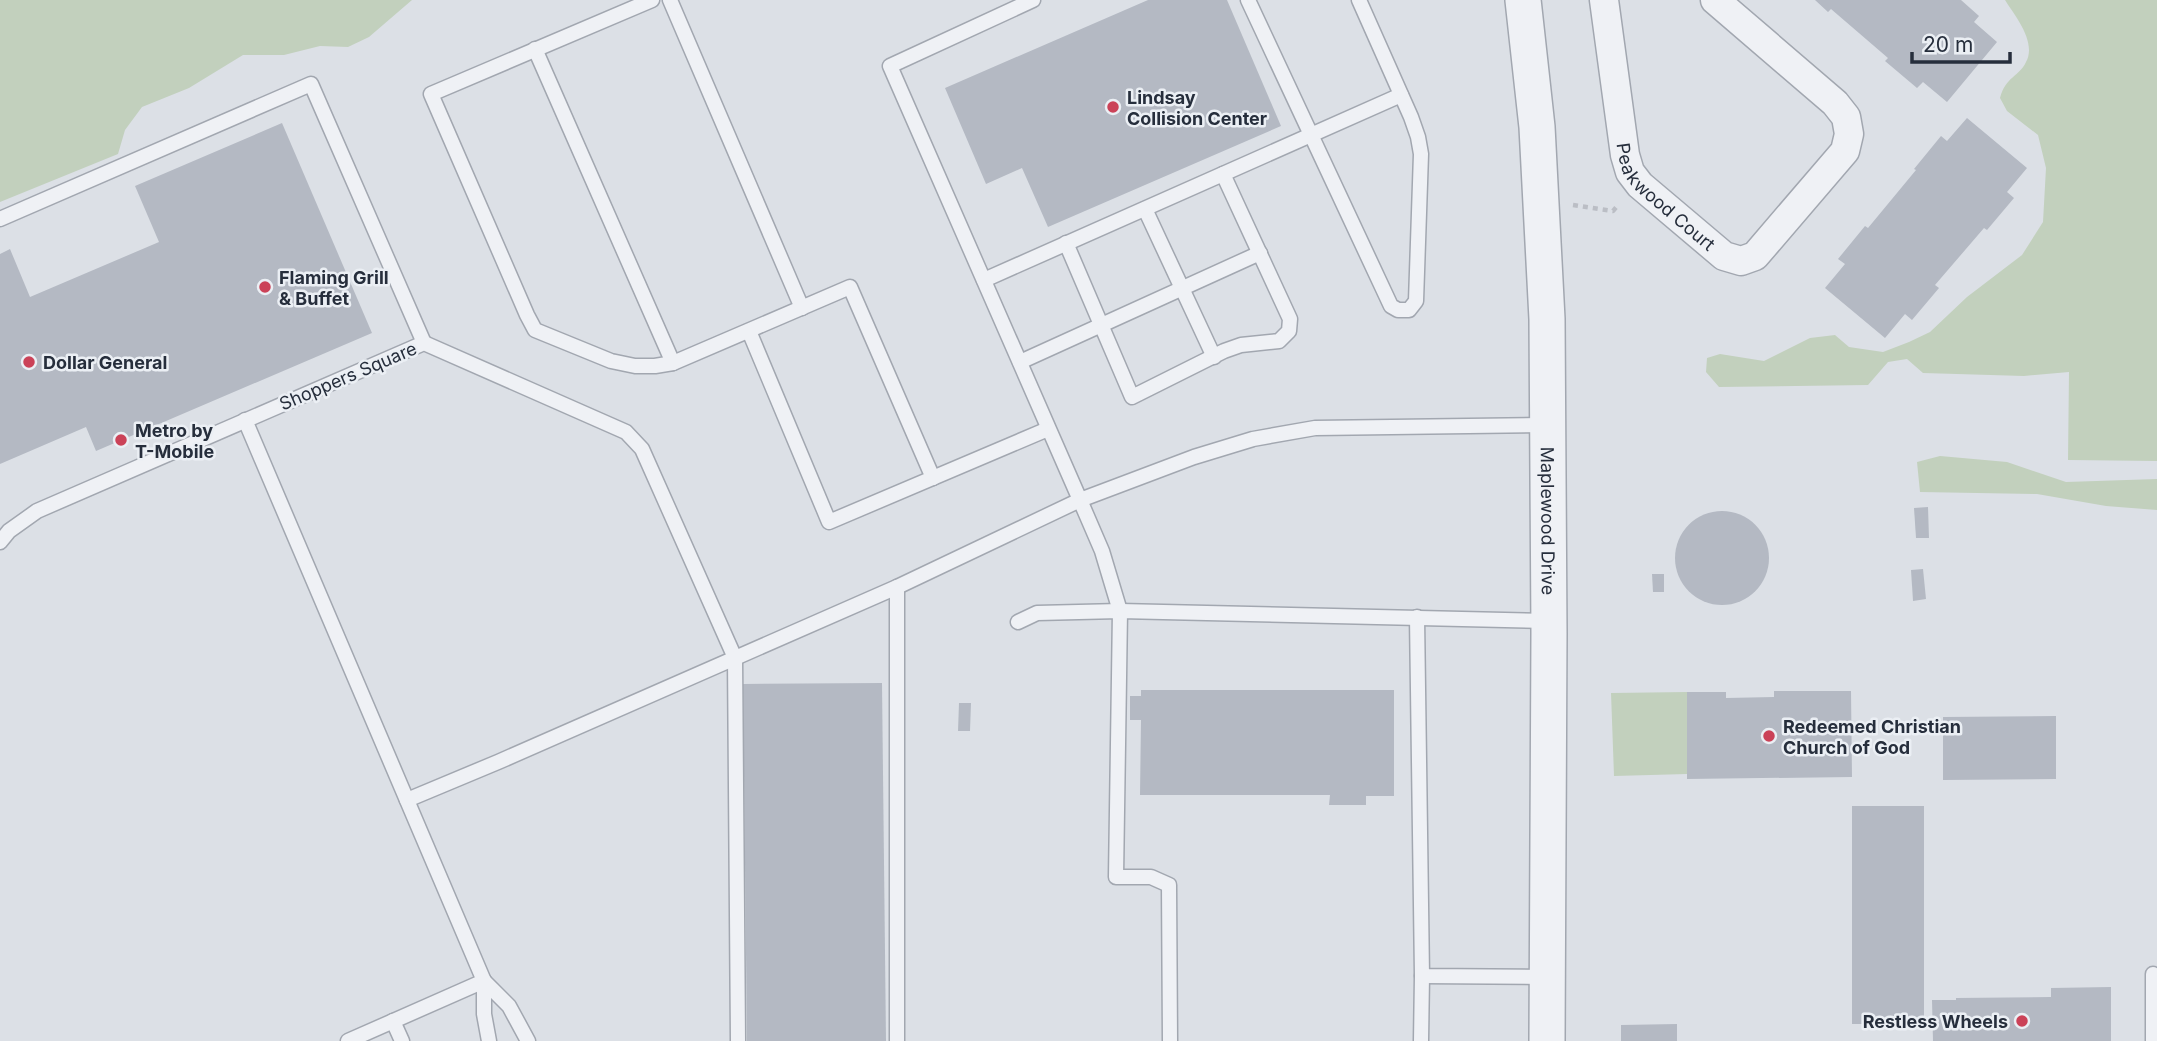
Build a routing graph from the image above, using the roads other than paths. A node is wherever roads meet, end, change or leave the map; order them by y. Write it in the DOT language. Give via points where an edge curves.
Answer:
graph roads {
  1 [pos="652,0"];
  2 [pos="670,0"];
  3 [pos="1033,0"];
  4 [pos="1248,0"];
  5 [pos="1359,0"];
  6 [pos="1524,0"];
  7 [pos="1604,0"];
  8 [pos="1715,0"];
  9 [pos="536,49"];
  10 [pos="1401,95"];
  11 [pos="1311,135"];
  12 [pos="1223,174"];
  13 [pos="1145,209"];
  14 [pos="0,219"];
  15 [pos="1066,243"];
  16 [pos="1260,253"];
  17 [pos="984,280"];
  18 [pos="1182,288"];
  19 [pos="802,307"];
  20 [pos="1101,325"];
  21 [pos="749,331"];
  22 [pos="424,343"];
  23 [pos="1214,356"];
  24 [pos="1020,362"];
  25 [pos="673,363"];
  26 [pos="245,420"];
  27 [pos="1548,425"];
  28 [pos="1048,429"];
  29 [pos="933,478"];
  30 [pos="1080,500"];
  31 [pos="0,542"];
  32 [pos="897,587"];
  33 [pos="1120,611"];
  34 [pos="1417,617"];
  35 [pos="1549,621"];
  36 [pos="1018,622"];
  37 [pos="735,657"];
  38 [pos="407,800"];
  39 [pos="2153,974"];
  40 [pos="1422,976"];
  41 [pos="1548,977"];
  42 [pos="484,981"];
  43 [pos="393,1021"];
  44 [pos="348,1041"];
  45 [pos="402,1041"];
  46 [pos="489,1041"];
  47 [pos="528,1041"];
  48 [pos="738,1041"];
  49 [pos="897,1041"];
  50 [pos="1170,1041"];
  51 [pos="1421,1041"];
  52 [pos="1547,1041"];
  53 [pos="2153,1041"];
  1 -- 9 [label="lane"];
  2 -- 19 [label="lane"];
  3 -- 17 [label="lane" via="890,66"];
  4 -- 11 [label="lane"];
  5 -- 10 [label="lane"];
  6 -- 27 [label="street, Maplewood Drive" via="1537,127"];
  7 -- 8 [label="street, Peakwood Court" via="1630,172 1724,256 1741,261 1755,256 1844,151 1849,134 1846,117 1835,103"];
  9 -- 25 [label="lane"];
  9 -- 25 [label="lane" via="431,94 527,315 536,330 611,361 635,366"];
  10 -- 11 [label="lane"];
  10 -- 11 [label="lane" via="1421,153 1416,301 1409,310 1391,306"];
  11 -- 12 [label="lane"];
  12 -- 13 [label="lane"];
  12 -- 16 [label="lane"];
  13 -- 15 [label="lane"];
  13 -- 18 [label="lane"];
  14 -- 22 [label="lane" via="311,84"];
  15 -- 17 [label="lane"];
  15 -- 20 [label="lane"];
  16 -- 18 [label="lane"];
  16 -- 23 [label="lane" via="1290,319 1289,331 1279,341 1241,345"];
  17 -- 24 [label="lane"];
  18 -- 20 [label="lane"];
  18 -- 23 [label="lane"];
  19 -- 21 [label="lane"];
  19 -- 29 [label="lane" via="850,287"];
  20 -- 23 [label="lane" via="1132,397"];
  20 -- 24 [label="lane"];
  21 -- 25 [label="lane"];
  21 -- 29 [label="lane" via="829,522"];
  22 -- 26 [label="lane, Shoppers Square"];
  22 -- 37 [label="lane, Shoppers Square" via="626,432 635,440"];
  24 -- 28 [label="lane"];
  26 -- 31 [label="lane, Shoppers Square" via="37,511"];
  26 -- 38 [label="lane"];
  27 -- 30 [label="lane" via="1315,428 1253,439 1194,457"];
  27 -- 35 [label="street, Maplewood Drive"];
  28 -- 29 [label="lane"];
  28 -- 30 [label="lane"];
  30 -- 32 [label="lane"];
  30 -- 33 [label="lane"];
  32 -- 37 [label="lane"];
  32 -- 49 [label="lane"];
  33 -- 34 [label="lane"];
  33 -- 36 [label="lane" via="1037,613"];
  33 -- 50 [label="lane" via="1116,877 1151,877 1169,885"];
  34 -- 35 [label="lane"];
  34 -- 40 [label="lane"];
  35 -- 41 [label="street, Maplewood Drive"];
  37 -- 38 [label="lane"];
  37 -- 48 [label="lane"];
  38 -- 42 [label="lane"];
  39 -- 53 [label="lane"];
  40 -- 41 [label="lane"];
  40 -- 51 [label="lane"];
  41 -- 52 [label="street, Maplewood Drive"];
  42 -- 43 [label="lane"];
  42 -- 46 [label="lane"];
  42 -- 47 [label="lane" via="509,1006"];
  43 -- 44 [label="lane"];
  43 -- 45 [label="lane"];
}
